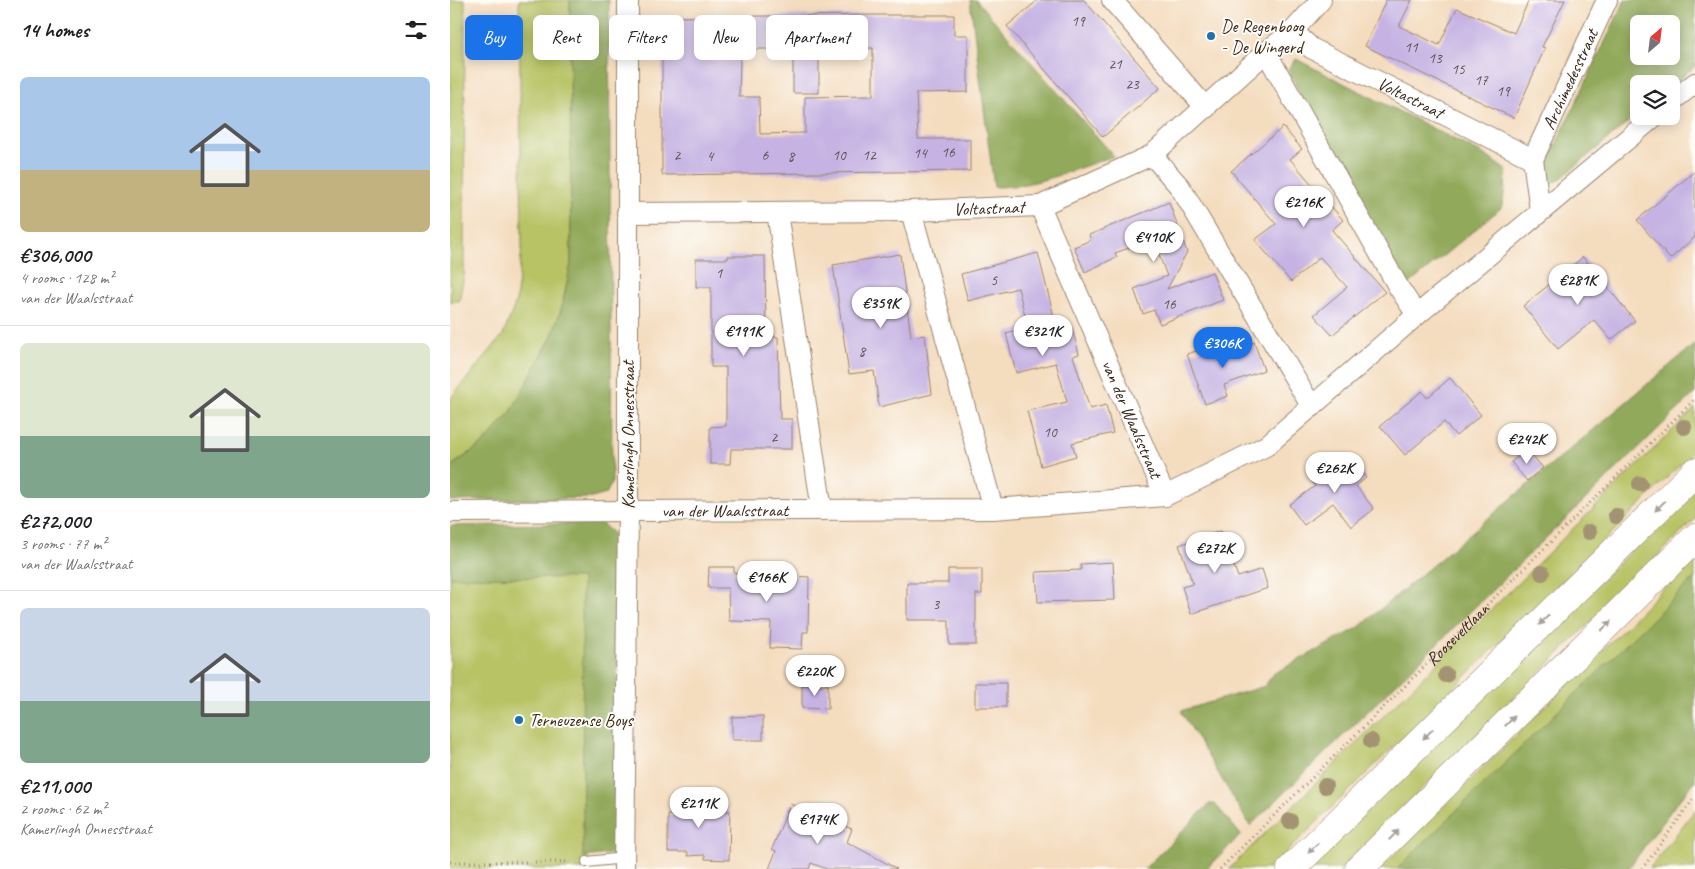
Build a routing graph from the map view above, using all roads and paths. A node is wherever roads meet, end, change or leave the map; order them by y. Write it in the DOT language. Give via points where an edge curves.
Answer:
graph roads {
  1 [pos="628,0"];
  2 [pos="1112,0"];
  3 [pos="1321,0"];
  4 [pos="1607,0"];
  5 [pos="1293,31"];
  6 [pos="1266,52"];
  7 [pos="1695,83"];
  8 [pos="1680,95"];
  9 [pos="1206,108"];
  10 [pos="1644,125"];
  11 [pos="1152,155"];
  12 [pos="1533,160"];
  13 [pos="1040,206"];
  14 [pos="910,211"];
  15 [pos="1540,211"];
  16 [pos="777,212"];
  17 [pos="627,213"];
  18 [pos="1417,315"];
  19 [pos="1695,399"];
  20 [pos="1312,407"];
  21 [pos="1695,472"];
  22 [pos="1165,496"];
  23 [pos="628,510"];
  24 [pos="822,510"];
  25 [pos="993,510"];
  26 [pos="450,512"];
  27 [pos="1695,538"];
  28 [pos="1695,797"];
  29 [pos="450,862"];
  30 [pos="587,862"];
  31 [pos="624,864"];
  32 [pos="1220,869"];
  33 [pos="1291,869"];
  34 [pos="1359,869"];
  35 [pos="1642,869"];
  1 -- 17 [label="street, Kamerlingh Onnesstraat"];
  2 -- 9 [label="street"];
  3 -- 5 [label="street, Voltastraat"];
  4 -- 12 [label="street, Archimedesstraat"];
  5 -- 6 [label="street, Voltastraat"];
  5 -- 12 [label="street, Voltastraat" via="1311,48"];
  6 -- 9 [label="street, Voltastraat"];
  6 -- 18 [label="street" via="1398,288"];
  7 -- 8 [label="street"];
  9 -- 11 [label="street, Voltastraat"];
  10 -- 15 [label="street, van der Waalsstraat"];
  11 -- 13 [label="street, Voltastraat"];
  11 -- 20 [label="street" via="1180,187"];
  12 -- 15 [label="street"];
  13 -- 14 [label="street, Voltastraat"];
  13 -- 22 [label="street, van der Waalsstraat"];
  14 -- 16 [label="street, Voltastraat"];
  14 -- 25 [label="street"];
  15 -- 18 [label="street, van der Waalsstraat"];
  16 -- 17 [label="street, Voltastraat"];
  16 -- 24 [label="street"];
  17 -- 23 [label="street, Kamerlingh Onnesstraat"];
  18 -- 20 [label="street, van der Waalsstraat"];
  19 -- 32 [label="path, Rooseveltlaan"];
  20 -- 22 [label="street, van der Waalsstraat" via="1266,446"];
  21 -- 33 [label="main road, one-way"];
  22 -- 25 [label="street, van der Waalsstraat"];
  23 -- 24 [label="street, van der Waalsstraat"];
  23 -- 26 [label="street, van der Waalsstraat"];
  23 -- 31 [label="street, Kamerlingh Onnesstraat"];
  24 -- 25 [label="street, van der Waalsstraat"];
  34 -- 27 [label="main road, one-way"];
  28 -- 35 [label="path"];
  29 -- 30 [label="path"];
  30 -- 31 [label="lane"];
}
